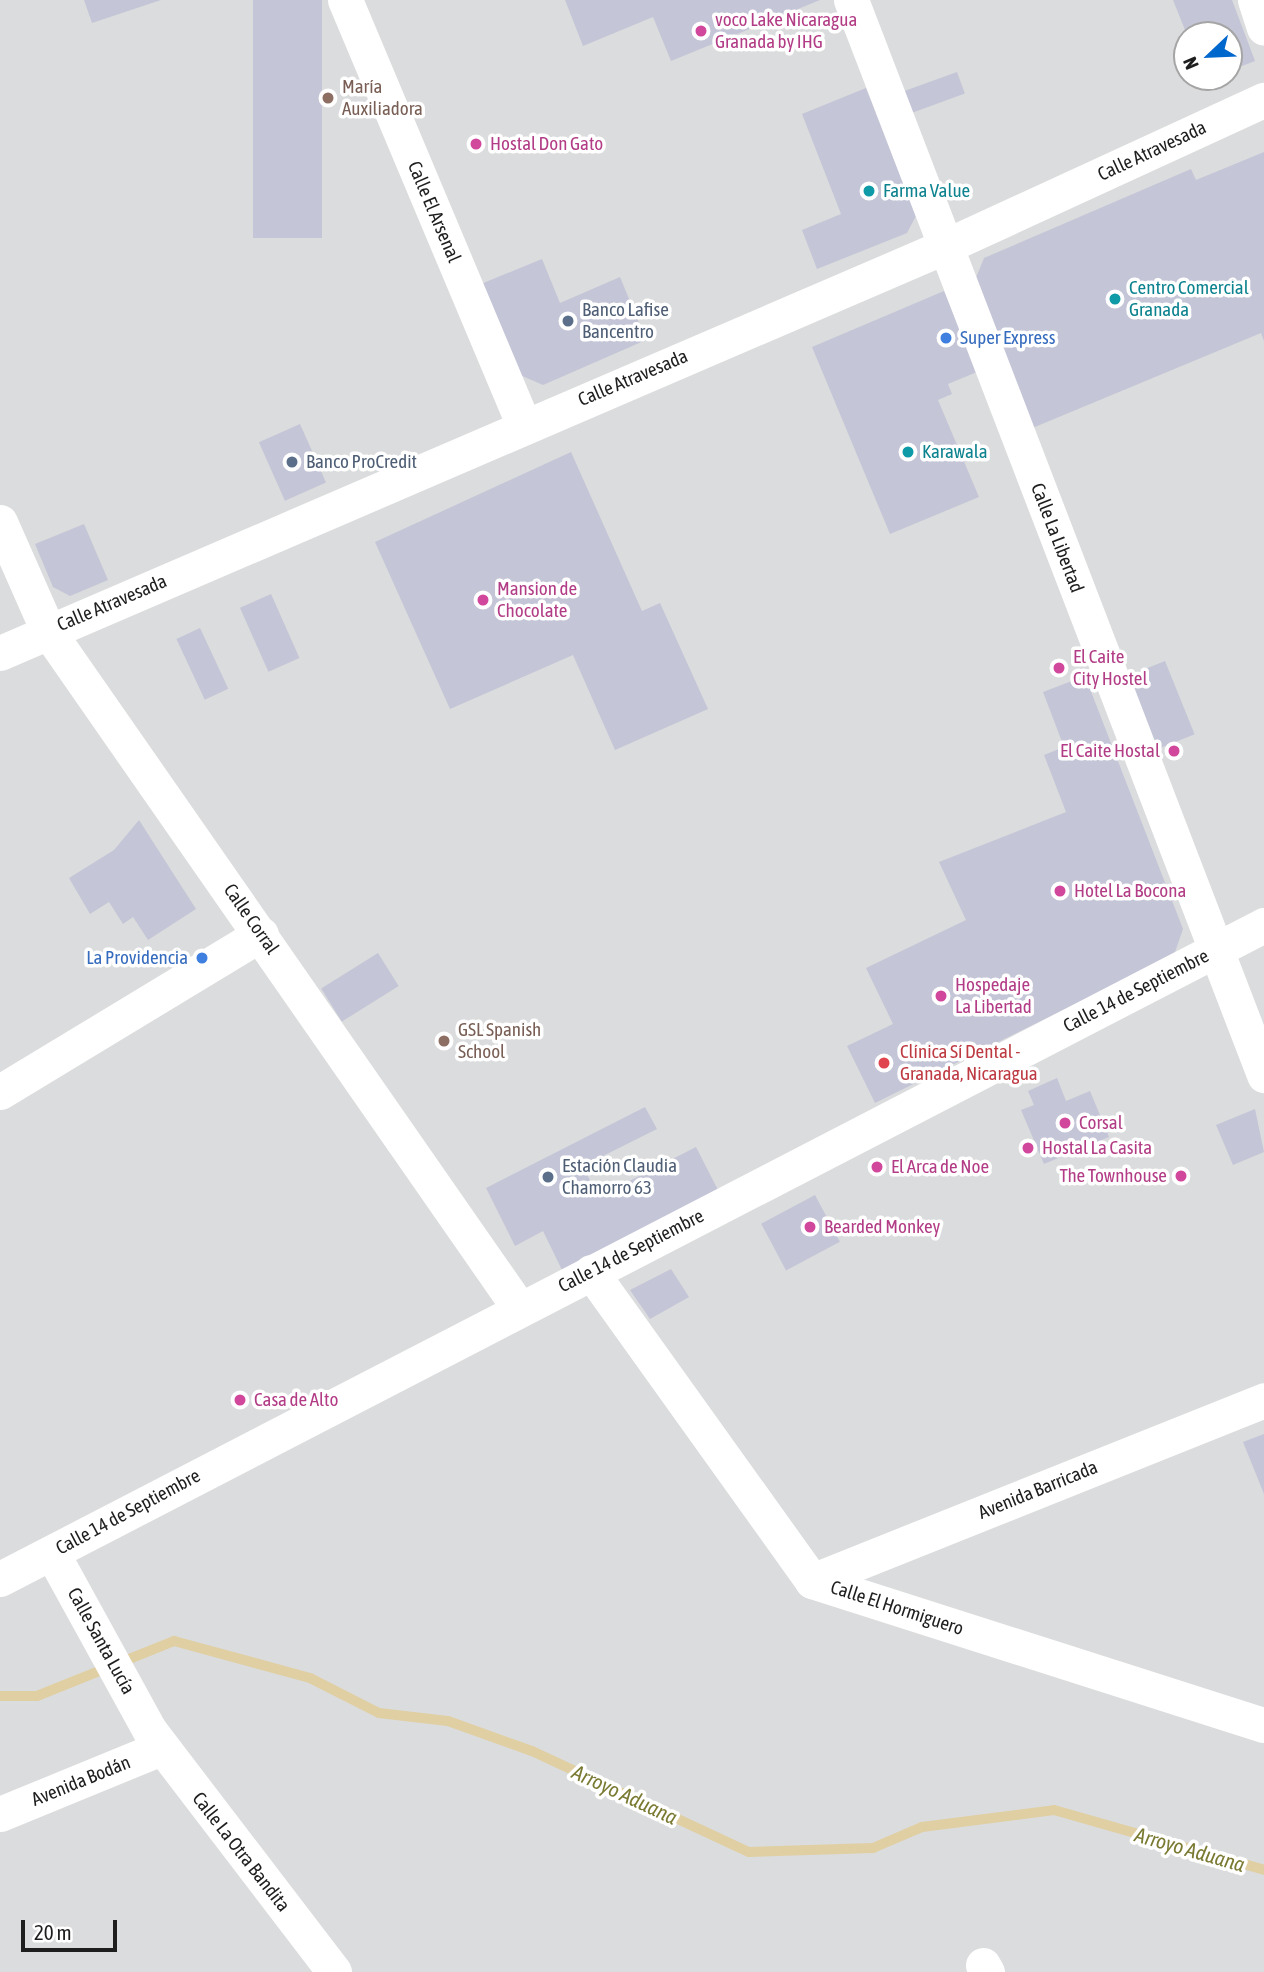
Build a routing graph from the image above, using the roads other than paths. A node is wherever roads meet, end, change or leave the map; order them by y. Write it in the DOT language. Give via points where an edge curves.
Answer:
graph roads {
  1 [pos="345,0"];
  2 [pos="851,0"];
  3 [pos="1255,0"];
  4 [pos="1264,28"];
  5 [pos="1264,100"];
  6 [pos="946,246"];
  7 [pos="523,424"];
  8 [pos="0,522"];
  9 [pos="48,631"];
  10 [pos="0,653"];
  11 [pos="1264,925"];
  12 [pos="261,934"];
  13 [pos="1215,951"];
  14 [pos="1264,1076"];
  15 [pos="0,1092"];
  16 [pos="591,1272"];
  17 [pos="519,1308"];
  18 [pos="1264,1400"];
  19 [pos="52,1553"];
  20 [pos="0,1578"];
  21 [pos="812,1581"];
  22 [pos="1264,1725"];
  23 [pos="156,1739"];
  24 [pos="0,1814"];
  25 [pos="334,1972"];
  1 -- 7 [label="street, Calle El Arsenal"];
  2 -- 6 [label="street, Calle La Libertad"];
  3 -- 4 [label="street"];
  5 -- 6 [label="street, Calle Atravesada"];
  6 -- 7 [label="street, Calle Atravesada"];
  6 -- 13 [label="street, Calle La Libertad"];
  7 -- 9 [label="street, Calle Atravesada"];
  8 -- 9 [label="street, Calle Corral"];
  9 -- 10 [label="street, Calle Atravesada"];
  9 -- 12 [label="street, Calle Corral"];
  11 -- 13 [label="street, Calle 14 de Septiembre"];
  12 -- 15 [label="street"];
  12 -- 17 [label="street, Calle Corral"];
  13 -- 14 [label="street, Calle La Libertad"];
  13 -- 16 [label="street, Calle 14 de Septiembre"];
  16 -- 17 [label="street, Calle 14 de Septiembre"];
  16 -- 21 [label="street, Calle El Hormiguero"];
  17 -- 19 [label="street, Calle 14 de Septiembre"];
  18 -- 21 [label="street, Avenida Barricada"];
  19 -- 20 [label="street, Calle 14 de Septiembre"];
  19 -- 23 [label="street, Calle Santa Lucía"];
  21 -- 22 [label="street, Calle El Hormiguero"];
  23 -- 24 [label="street, Avenida Bodán"];
  23 -- 25 [label="street, Calle La Otra Bandita"];
}
